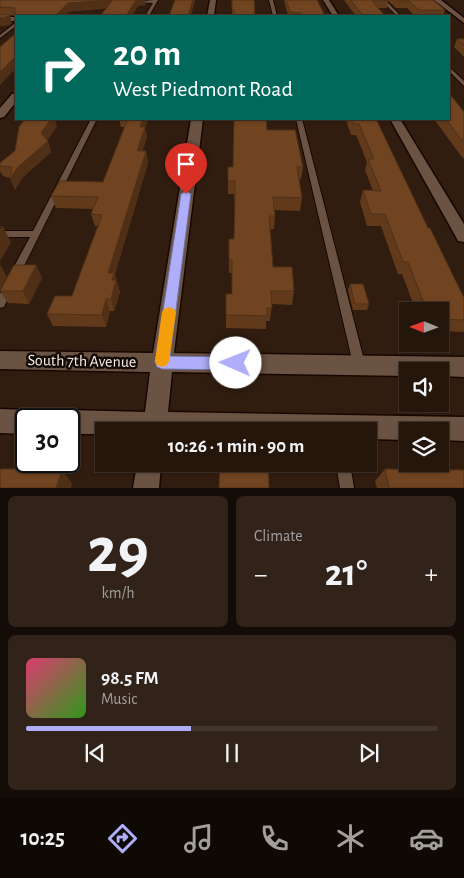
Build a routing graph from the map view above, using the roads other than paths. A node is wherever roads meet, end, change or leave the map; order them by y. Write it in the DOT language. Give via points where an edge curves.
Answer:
graph roads {
  1 [pos="213,0"];
  2 [pos="271,0"];
  3 [pos="326,0"];
  4 [pos="383,0"];
  5 [pos="437,0"];
  6 [pos="155,1"];
  7 [pos="126,2"];
  8 [pos="148,15"];
  9 [pos="211,15"];
  10 [pos="274,15"];
  11 [pos="335,15"];
  12 [pos="398,15"];
  13 [pos="0,19"];
  14 [pos="15,19"];
  15 [pos="464,21"];
  16 [pos="15,25"];
  17 [pos="0,37"];
  18 [pos="450,69"];
  19 [pos="464,84"];
  20 [pos="15,97"];
  21 [pos="0,115"];
  22 [pos="93,120"];
  23 [pos="197,120"];
  24 [pos="299,120"];
  25 [pos="396,120"];
  26 [pos="0,234"];
  27 [pos="35,234"];
  28 [pos="464,237"];
  29 [pos="0,304"];
  30 [pos="0,360"];
  31 [pos="162,362"];
  32 [pos="359,364"];
  33 [pos="464,367"];
  34 [pos="0,421"];
  35 [pos="15,422"];
  36 [pos="156,422"];
  37 [pos="80,423"];
  38 [pos="95,424"];
  39 [pos="377,429"];
  40 [pos="464,429"];
  41 [pos="148,472"];
  42 [pos="344,472"];
  43 [pos="146,488"];
  44 [pos="346,488"];
  1 -- 9 [label="street"];
  2 -- 10 [label="lane"];
  3 -- 11 [label="street"];
  4 -- 12 [label="lane"];
  5 -- 15 [label="street"];
  6 -- 7 [label="lane"];
  6 -- 8 [label="lane"];
  13 -- 14 [label="street"];
  16 -- 17 [label="lane"];
  18 -- 19 [label="lane"];
  20 -- 21 [label="street"];
  22 -- 27 [label="lane"];
  23 -- 31 [label="street"];
  24 -- 32 [label="lane"];
  25 -- 28 [label="street"];
  26 -- 27 [label="lane"];
  27 -- 29 [label="lane"];
  30 -- 31 [label="street, South 7th Avenue"];
  31 -- 32 [label="street, South 7th Avenue"];
  31 -- 36 [label="street"];
  32 -- 33 [label="street, South 7th Avenue"];
  34 -- 35 [label="street"];
  37 -- 38 [label="street"];
  39 -- 40 [label="street"];
  41 -- 43 [label="street"];
  42 -- 44 [label="lane"];
}
